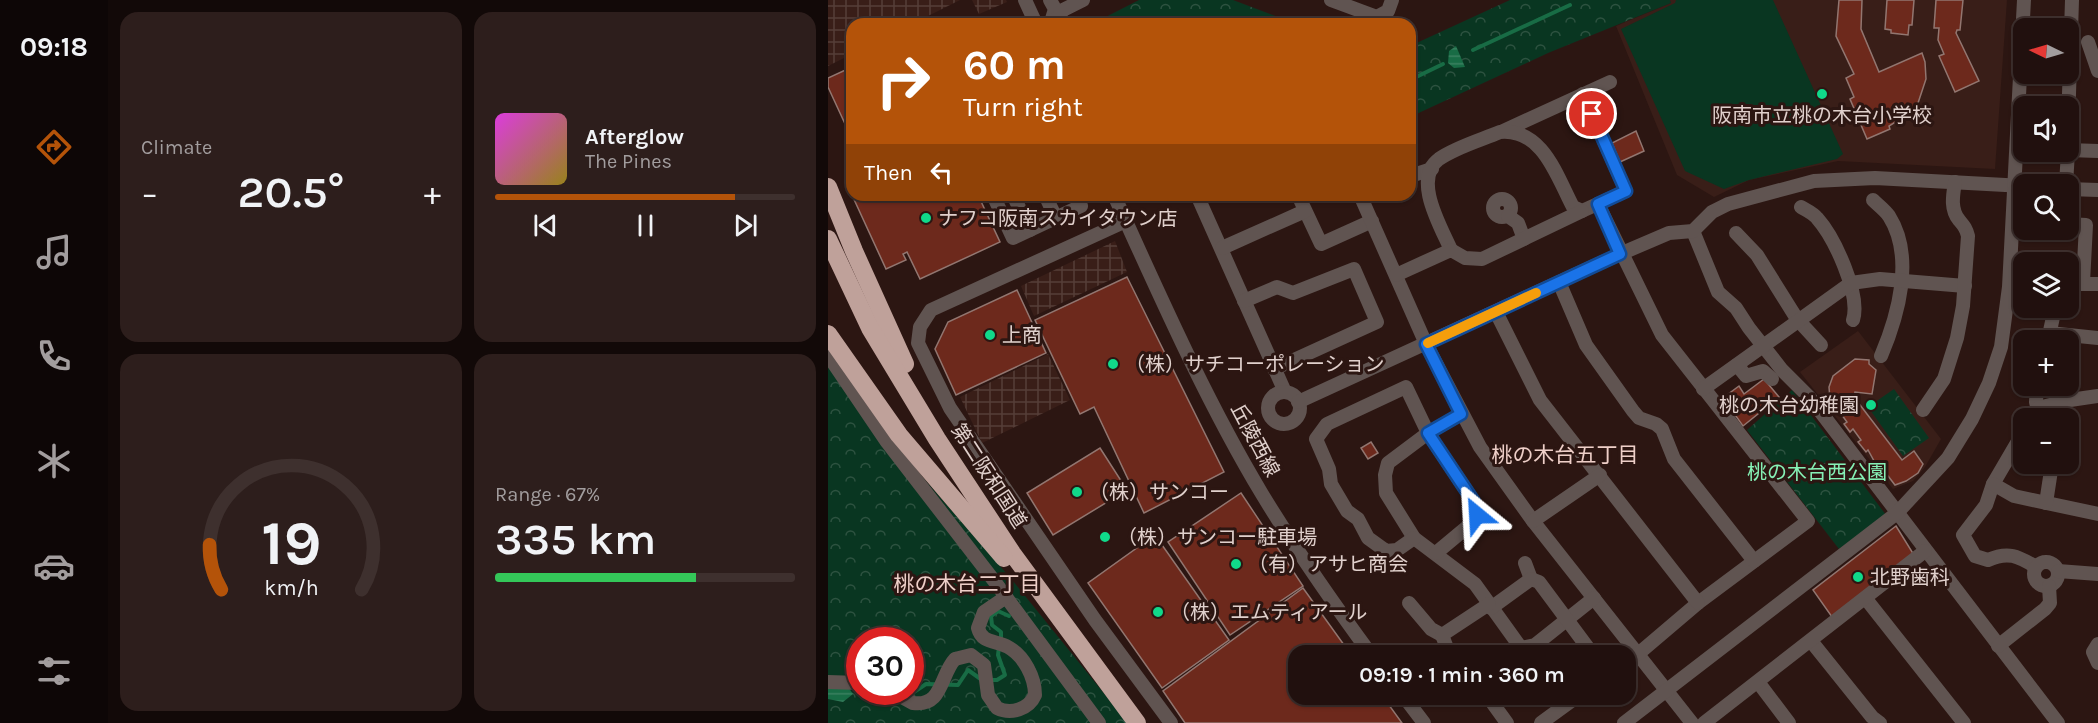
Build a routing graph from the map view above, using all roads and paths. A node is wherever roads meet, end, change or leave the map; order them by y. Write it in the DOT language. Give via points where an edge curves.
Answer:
graph roads {
  1 [pos="1025,0"];
  2 [pos="1050,0"];
  3 [pos="1331,0"];
  4 [pos="1392,0"];
  5 [pos="2024,0"];
  6 [pos="2072,0"];
  7 [pos="1081,1"];
  8 [pos="1033,18"];
  9 [pos="1050,18"];
  10 [pos="1058,18"];
  11 [pos="2072,18"];
  12 [pos="2093,40"];
  13 [pos="2098,71"];
  14 [pos="1610,82"];
  15 [pos="1583,94"];
  16 [pos="1500,132"];
  17 [pos="2079,151"];
  18 [pos="2098,151"];
  19 [pos="1432,169"];
  20 [pos="1416,173"];
  21 [pos="2020,174"];
  22 [pos="1955,182"];
  23 [pos="2013,186"];
  24 [pos="828,187"];
  25 [pos="2079,189"];
  26 [pos="2098,190"];
  27 [pos="1873,200"];
  28 [pos="996,201"];
  29 [pos="1016,201"];
  30 [pos="1048,201"];
  31 [pos="1079,201"];
  32 [pos="1117,201"];
  33 [pos="1200,201"];
  34 [pos="1301,201"];
  35 [pos="1363,201"];
  36 [pos="1598,204"];
  37 [pos="1801,207"];
  38 [pos="1305,211"];
  39 [pos="1582,211"];
  40 [pos="1508,216"];
  41 [pos="1056,218"];
  42 [pos="1126,221"];
  43 [pos="1372,221"];
  44 [pos="2079,225"];
  45 [pos="1030,230"];
  46 [pos="1693,231"];
  47 [pos="1736,233"];
  48 [pos="828,239"];
  49 [pos="1524,239"];
  50 [pos="2014,240"];
  51 [pos="1222,248"];
  52 [pos="1450,250"];
  53 [pos="1620,254"];
  54 [pos="2079,266"];
  55 [pos="1396,275"];
  56 [pos="1902,281"];
  57 [pos="1559,282"];
  58 [pos="1851,283"];
  59 [pos="2079,283"];
  60 [pos="2098,284"];
  61 [pos="1965,286"];
  62 [pos="1244,301"];
  63 [pos="1496,312"];
  64 [pos="1797,319"];
  65 [pos="1853,320"];
  66 [pos="828,334"];
  67 [pos="2079,338"];
  68 [pos="2098,338"];
  69 [pos="1426,344"];
  70 [pos="1821,345"];
  71 [pos="1765,346"];
  72 [pos="828,355"];
  73 [pos="1881,356"];
  74 [pos="1737,365"];
  75 [pos="1274,369"];
  76 [pos="1772,379"];
  77 [pos="1703,389"];
  78 [pos="1285,392"];
  79 [pos="2098,396"];
  80 [pos="1298,402"];
  81 [pos="2051,408"];
  82 [pos="1923,410"];
  83 [pos="1461,414"];
  84 [pos="1428,433"];
  85 [pos="937,440"];
  86 [pos="2013,450"];
  87 [pos="2050,474"];
  88 [pos="1600,475"];
  89 [pos="1993,484"];
  90 [pos="2046,503"];
  91 [pos="1897,513"];
  92 [pos="2098,514"];
  93 [pos="1533,521"];
  94 [pos="1414,538"];
  95 [pos="1925,551"];
  96 [pos="1436,554"];
  97 [pos="1754,561"];
  98 [pos="1526,563"];
  99 [pos="2036,567"];
  100 [pos="2058,571"];
  101 [pos="2098,574"];
  102 [pos="1531,579"];
  103 [pos="2049,586"];
  104 [pos="1006,597"];
  105 [pos="1594,598"];
  106 [pos="1866,599"];
  107 [pos="1409,603"];
  108 [pos="1698,603"];
  109 [pos="1490,606"];
  110 [pos="1566,621"];
  111 [pos="1442,635"];
  112 [pos="1811,641"];
  113 [pos="1364,645"];
  114 [pos="1446,645"];
  115 [pos="1523,645"];
  116 [pos="1536,645"];
  117 [pos="1585,645"];
  118 [pos="2098,645"];
  119 [pos="1998,646"];
  120 [pos="1638,654"];
  121 [pos="2098,663"];
  122 [pos="828,682"];
  123 [pos="1758,682"];
  124 [pos="846,683"];
  125 [pos="1667,690"];
  126 [pos="924,703"];
  127 [pos="1410,705"];
  128 [pos="1493,705"];
  129 [pos="1566,705"];
  130 [pos="1131,716"];
  131 [pos="1099,723"];
  132 [pos="1171,723"];
  133 [pos="1424,723"];
  134 [pos="1507,723"];
  135 [pos="1541,723"];
  136 [pos="1624,723"];
  137 [pos="1692,723"];
  138 [pos="1704,723"];
  139 [pos="1789,723"];
  140 [pos="1880,723"];
  141 [pos="1964,723"];
  142 [pos="2058,723"];
  1 -- 8 [label="street"];
  2 -- 9 [label="street" via="1054,9"];
  3 -- 4 [label="street" via="1377,17 1388,11"];
  5 -- 21 [label="street"];
  6 -- 11 [label="street"];
  7 -- 10 [label="street" via="1063,10"];
  12 -- 13 [label="street"];
  14 -- 15 [label="street"];
  15 -- 16 [label="street"];
  15 -- 36 [label="street" via="1626,191"];
  16 -- 19 [label="street" via="1439,159"];
  16 -- 39 [label="street" via="1528,137 1542,148 1573,207"];
  17 -- 18 [label="street"];
  19 -- 20 [label="street"];
  19 -- 52 [label="street" via="1429,196"];
  22 -- 23 [label="street"];
  22 -- 46 [label="street" via="1859,178 1814,181 1728,204 1712,212"];
  22 -- 61 [label="street" via="1952,205 1968,236"];
  24 -- 85 [label="highway" via="896,349 922,395"];
  25 -- 26 [label="street"];
  27 -- 56 [label="street" via="1889,215 1896,230"];
  28 -- 45 [label="street" via="1013,238"];
  29 -- 45 [label="street"];
  30 -- 41 [label="street"];
  31 -- 41 [label="street" via="1081,206"];
  32 -- 42 [label="street, 丘陵西線"];
  33 -- 51 [label="street"];
  34 -- 38 [label="street"];
  35 -- 43 [label="street"];
  36 -- 39 [label="street"];
  36 -- 53 [label="street"];
  37 -- 58 [label="street" via="1816,216 1828,233"];
  38 -- 43 [label="street" via="1321,244"];
  38 -- 51 [label="street"];
  39 -- 49 [label="street"];
  40 -- 49 [label="street" via="1518,223"];
  41 -- 45 [label="street"];
  42 -- 113 [label="street, 丘陵西線" via="1178,335 1261,492"];
  42 -- 132 [label="street" via="931,310 920,327 918,343 950,408 1095,620"];
  43 -- 55 [label="street"];
  44 -- 54 [label="street" via="2086,225"];
  46 -- 53 [label="street" via="1669,233"];
  46 -- 71 [label="street" via="1718,292 1736,308"];
  47 -- 64 [label="street" via="1756,255"];
  48 -- 85 [label="highway, 第二阪和国道" via="870,328"];
  49 -- 52 [label="street" via="1482,259 1465,258"];
  50 -- 91 [label="street" via="2001,347 1989,383 1948,458"];
  51 -- 62 [label="street"];
  52 -- 55 [label="street"];
  53 -- 57 [label="street"];
  53 -- 77 [label="street" via="1662,335"];
  55 -- 69 [label="street"];
  56 -- 58 [label="street"];
  56 -- 61 [label="street"];
  56 -- 73 [label="street" via="1894,325"];
  57 -- 63 [label="street"];
  57 -- 97 [label="street" via="1586,345 1639,418 1662,429 1674,459"];
  58 -- 64 [label="street"];
  58 -- 65 [label="street"];
  59 -- 60 [label="street"];
  61 -- 82 [label="street" via="1957,338 1944,379"];
  62 -- 75 [label="street"];
  62 -- 75 [label="street" via="1277,287 1293,293 1354,269 1377,322"];
  63 -- 69 [label="street"];
  63 -- 88 [label="street" via="1540,400"];
  64 -- 70 [label="street"];
  64 -- 71 [label="street"];
  66 -- 130 [label="highway" via="898,435"];
  67 -- 68 [label="street"];
  69 -- 80 [label="street"];
  69 -- 83 [label="street"];
  71 -- 74 [label="street"];
  71 -- 91 [label="street" via="1810,398"];
  72 -- 104 [label="street" via="887,442"];
  74 -- 76 [label="street" via="1746,376 1763,371"];
  74 -- 77 [label="street"];
  75 -- 78 [label="street"];
  77 -- 97 [label="street" via="1808,521"];
  78 -- 80 [label="street"];
  78 -- 80 [label="street" via="1274,396 1268,405 1275,423 1292,422 1299,413"];
  79 -- 81 [label="street" via="2070,400"];
  83 -- 84 [label="street"];
  83 -- 93 [label="street"];
  84 -- 94 [label="street" via="1388,463 1385,475 1386,493"];
  84 -- 94 [label="street" via="1406,387 1327,424 1316,439 1331,484 1368,538 1386,551 1397,550"];
  84 -- 96 [label="street" via="1474,502 1477,515"];
  85 -- 130 [label="highway, 第二阪和国道" via="1012,553"];
  86 -- 89 [label="street"];
  87 -- 90 [label="street"];
  88 -- 93 [label="street"];
  88 -- 108 [label="street"];
  89 -- 90 [label="street" via="2014,496"];
  89 -- 99 [label="street" via="1986,505 1963,535 1975,556 1988,560 2013,554"];
  90 -- 92 [label="street"];
  91 -- 95 [label="street"];
  91 -- 125 [label="street"];
  93 -- 105 [label="street"];
  94 -- 96 [label="street"];
  95 -- 106 [label="street"];
  95 -- 119 [label="street"];
  96 -- 109 [label="street" via="1474,584"];
  97 -- 108 [label="street"];
  98 -- 102 [label="street"];
  99 -- 100 [label="street" via="2049,562"];
  99 -- 103 [label="street" via="2035,579"];
  100 -- 101 [label="street"];
  100 -- 103 [label="street" via="2057,579"];
  102 -- 109 [label="street"];
  102 -- 110 [label="street" via="1539,582"];
  103 -- 119 [label="street" via="2050,603 2045,609"];
  104 -- 126 [label="street" via="984,612 978,622 980,634 1012,649 1032,674 1035,695 1029,704 1003,711 992,703 979,659 963,656 950,664 937,696"];
  104 -- 131 [label="street"];
  105 -- 110 [label="street"];
  105 -- 120 [label="street"];
  106 -- 112 [label="street"];
  106 -- 141 [label="street"];
  107 -- 111 [label="street" via="1431,629"];
  108 -- 120 [label="street"];
  109 -- 111 [label="street"];
  109 -- 115 [label="street"];
  110 -- 116 [label="street"];
  110 -- 117 [label="street"];
  111 -- 114 [label="street"];
  112 -- 123 [label="street"];
  112 -- 140 [label="street"];
  118 -- 121 [label="street" via="2093,652"];
  119 -- 142 [label="street"];
  120 -- 125 [label="street"];
  122 -- 124 [label="street"];
  123 -- 138 [label="street"];
  123 -- 139 [label="street"];
  125 -- 136 [label="street"];
  125 -- 137 [label="street"];
  127 -- 133 [label="street"];
  128 -- 134 [label="street"];
  129 -- 135 [label="street"];
}
